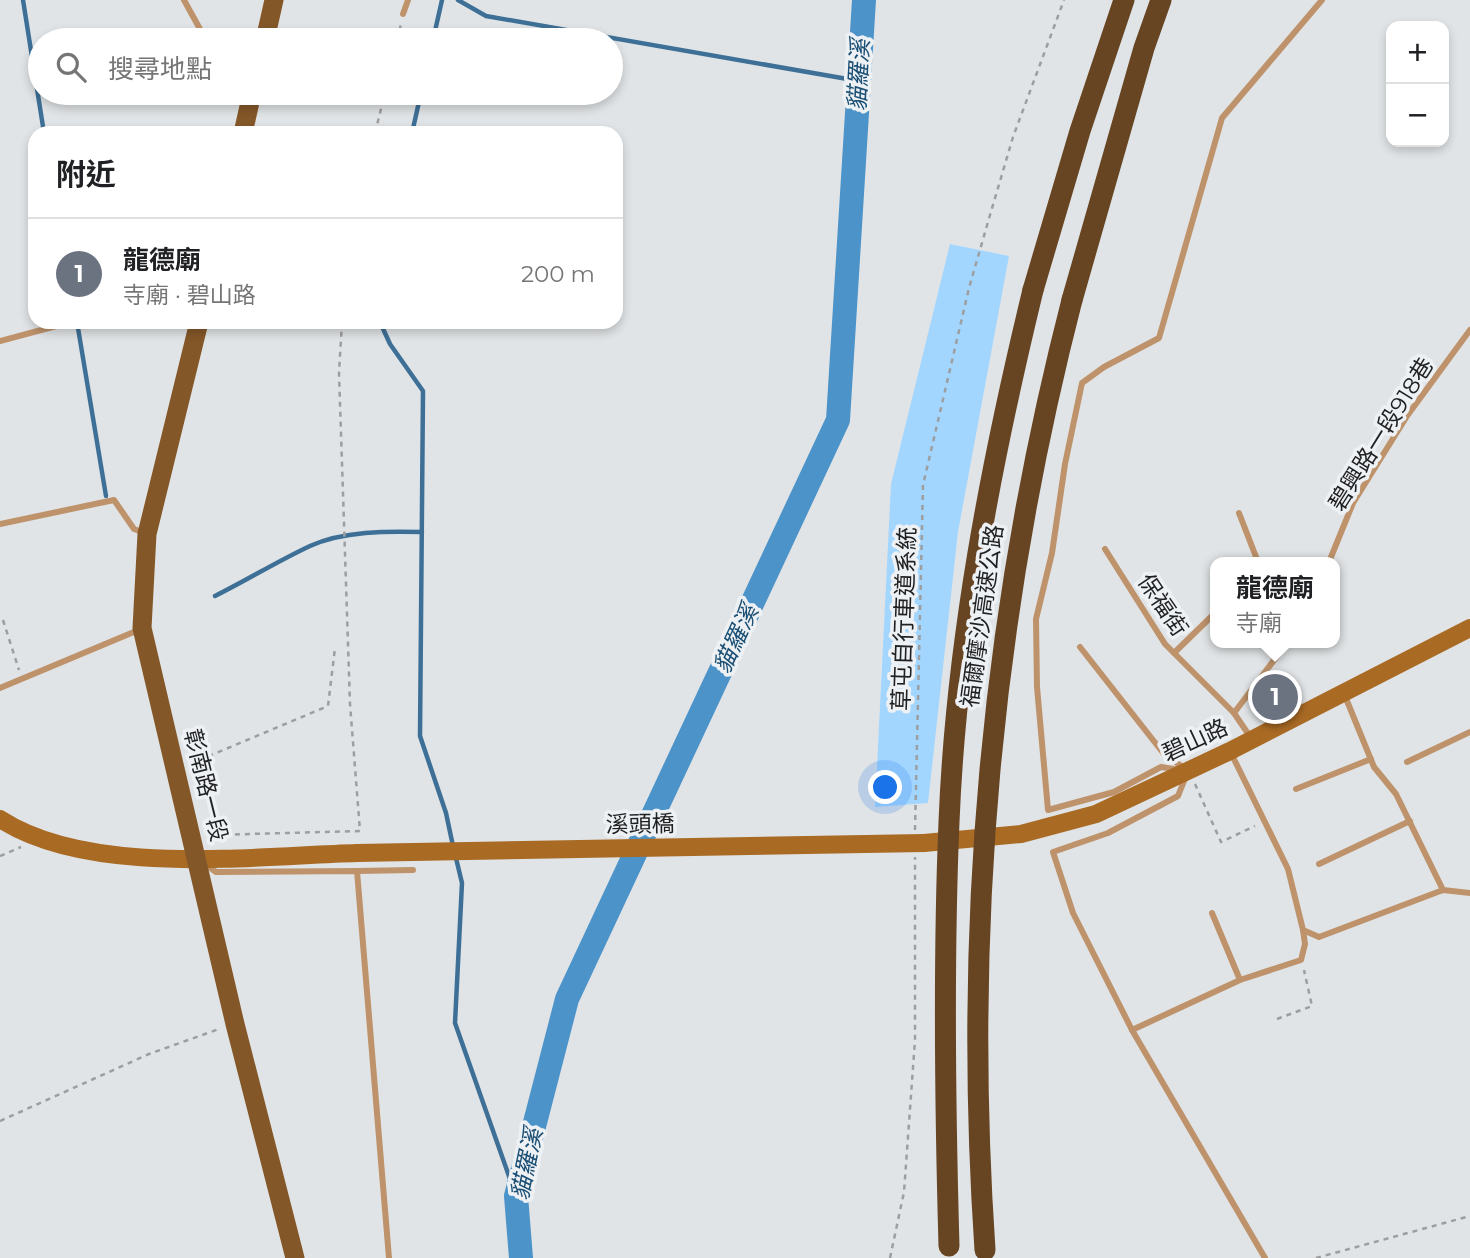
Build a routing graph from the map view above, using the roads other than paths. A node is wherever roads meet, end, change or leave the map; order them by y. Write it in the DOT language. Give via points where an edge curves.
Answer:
graph roads {
  1 [pos="184,0"];
  2 [pos="274,0"];
  3 [pos="408,0"];
  4 [pos="1124,0"];
  5 [pos="1161,0"];
  6 [pos="1322,0"];
  7 [pos="403,14"];
  8 [pos="199,28"];
  9 [pos="268,28"];
  10 [pos="249,105"];
  11 [pos="244,126"];
  12 [pos="45,329"];
  13 [pos="198,329"];
  14 [pos="1470,330"];
  15 [pos="0,341"];
  16 [pos="1239,513"];
  17 [pos="0,524"];
  18 [pos="147,534"];
  19 [pos="1105,549"];
  20 [pos="1256,557"];
  21 [pos="1331,557"];
  22 [pos="1210,618"];
  23 [pos="142,628"];
  24 [pos="1470,628"];
  25 [pos="1080,647"];
  26 [pos="1283,648"];
  27 [pos="1174,653"];
  28 [pos="0,688"];
  29 [pos="1345,694"];
  30 [pos="1234,713"];
  31 [pos="1470,732"];
  32 [pos="1253,740"];
  33 [pos="1230,751"];
  34 [pos="1371,759"];
  35 [pos="1407,762"];
  36 [pos="1189,771"];
  37 [pos="1296,789"];
  38 [pos="0,819"];
  39 [pos="1410,821"];
  40 [pos="918,846"];
  41 [pos="198,858"];
  42 [pos="357,862"];
  43 [pos="1318,864"];
  44 [pos="412,870"];
  45 [pos="1443,890"];
  46 [pos="1470,894"];
  47 [pos="1212,913"];
  48 [pos="1303,930"];
  49 [pos="1240,980"];
  50 [pos="1132,1030"];
  51 [pos="950,1252"];
  52 [pos="986,1254"];
  53 [pos="295,1258"];
  54 [pos="389,1258"];
  55 [pos="1265,1258"];
  1 -- 8 [label="lane"];
  2 -- 9 [label="main road"];
  3 -- 7 [label="lane"];
  4 -- 51 [label="highway, 福爾摩沙高速公路, bridge" via="1033,290 998,445 972,605 949,820 943,1042"];
  5 -- 52 [label="highway, 福爾摩沙高速公路, bridge" via="1072,300 1019,534 995,702 977,968 979,1158"];
  6 -- 36 [label="lane" via="1222,118 1159,338 1082,383 1036,619 1048,810 1114,792 1161,767"];
  10 -- 11 [label="main road"];
  12 -- 15 [label="lane"];
  13 -- 18 [label="main road, 彰南路一段"];
  14 -- 21 [label="lane, 碧興路一段918巷" via="1407,416 1353,503"];
  16 -- 20 [label="lane"];
  17 -- 18 [label="lane" via="114,500 134,528"];
  18 -- 23 [label="main road, 彰南路一段"];
  19 -- 27 [label="lane, 保福街"];
  22 -- 27 [label="lane"];
  23 -- 28 [label="lane"];
  23 -- 41 [label="main road, 彰南路一段"];
  24 -- 29 [label="main road, 碧山路"];
  25 -- 36 [label="lane" via="1164,754"];
  26 -- 30 [label="lane"];
  27 -- 30 [label="lane, 保福街"];
  29 -- 32 [label="main road, 碧山路"];
  29 -- 34 [label="lane"];
  30 -- 32 [label="lane, 保福街"];
  31 -- 35 [label="lane"];
  32 -- 33 [label="main road, 碧山路"];
  33 -- 36 [label="main road, 碧山路"];
  33 -- 48 [label="lane" via="1288,869"];
  34 -- 37 [label="lane"];
  34 -- 39 [label="lane"];
  36 -- 40 [label="main road, 碧山路" via="1096,814 1021,834"];
  36 -- 50 [label="lane" via="1178,796 1108,832 1053,852 1073,913"];
  38 -- 41 [label="main road, 溪頭橋" via="55,845 103,853"];
  39 -- 43 [label="lane"];
  39 -- 45 [label="lane"];
  40 -- 42 [label="main road, 溪頭橋, bridge"];
  41 -- 42 [label="main road, 溪頭橋"];
  41 -- 53 [label="main road, 彰南路一段"];
  42 -- 44 [label="lane"];
  42 -- 54 [label="lane"];
  45 -- 46 [label="lane"];
  45 -- 48 [label="lane" via="1318,937"];
  47 -- 49 [label="lane"];
  48 -- 49 [label="lane" via="1301,960"];
  49 -- 50 [label="lane"];
  50 -- 55 [label="lane"];
}
